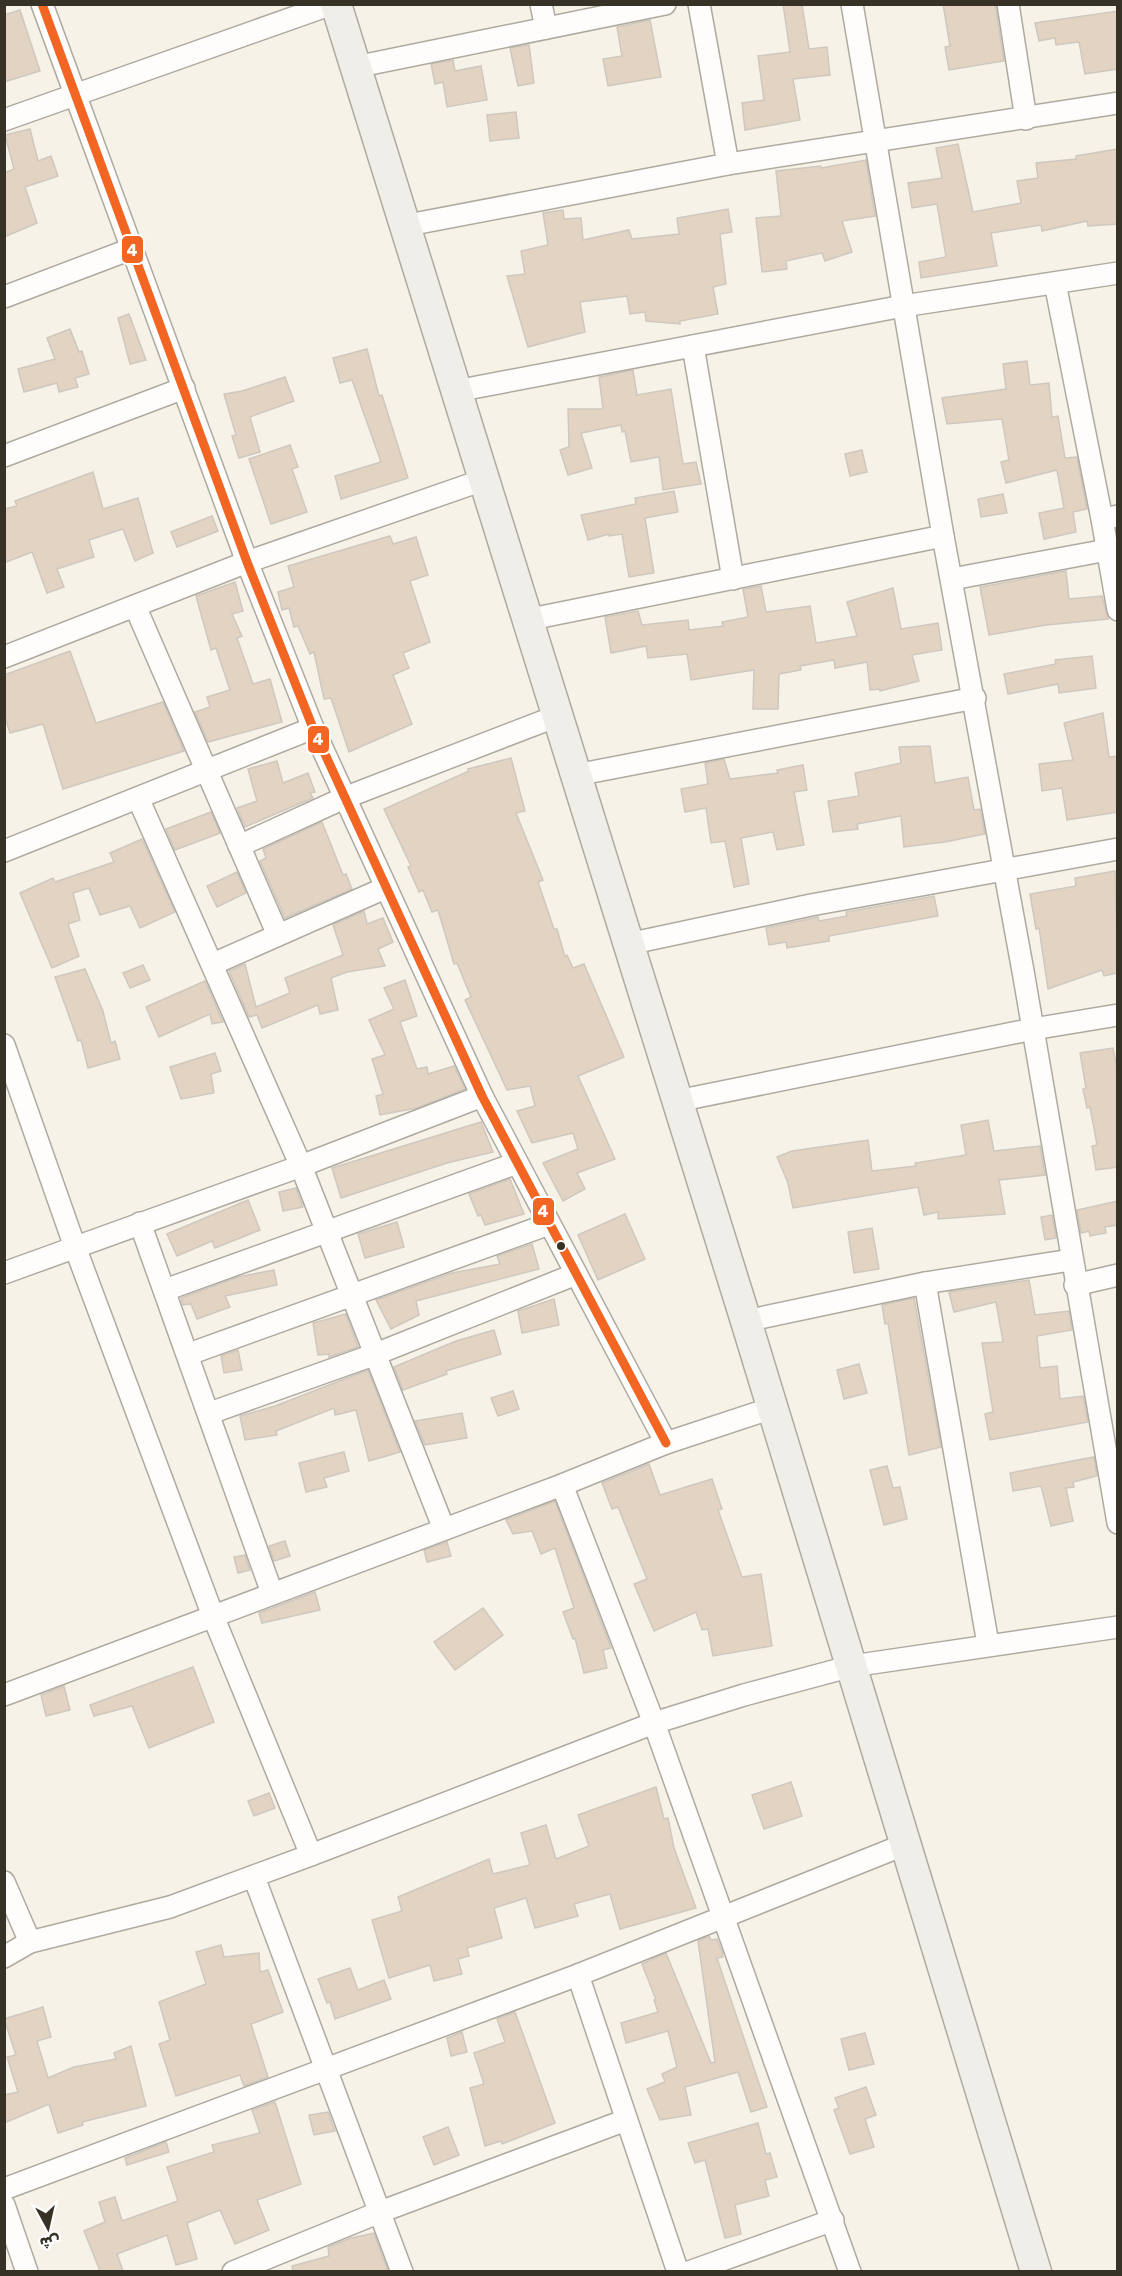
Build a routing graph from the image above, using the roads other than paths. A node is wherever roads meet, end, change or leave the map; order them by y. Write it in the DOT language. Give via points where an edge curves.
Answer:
graph roads {
  1 [pos="42,4"];
  2 [pos="334,4"];
  3 [pos="542,4"];
  4 [pos="665,4"];
  5 [pos="699,4"];
  6 [pos="852,4"];
  7 [pos="1008,4"];
  8 [pos="546,28"];
  9 [pos="355,67"];
  10 [pos="75,95"];
  11 [pos="1118,104"];
  12 [pos="1026,119"];
  13 [pos="4,120"];
  14 [pos="875,139"];
  15 [pos="728,164"];
  16 [pos="403,226"];
  17 [pos="131,249"];
  18 [pos="1118,273"];
  19 [pos="1055,283"];
  20 [pos="4,297"];
  21 [pos="903,306"];
  22 [pos="693,346"];
  23 [pos="184,388"];
  24 [pos="456,391"];
  25 [pos="4,456"];
  26 [pos="483,480"];
  27 [pos="1110,517"];
  28 [pos="943,536"];
  29 [pos="1107,550"];
  30 [pos="247,562"];
  31 [pos="733,579"];
  32 [pos="952,579"];
  33 [pos="135,606"];
  34 [pos="1118,610"];
  35 [pos="526,620"];
  36 [pos="4,657"];
  37 [pos="975,698"];
  38 [pos="557,716"];
  39 [pos="313,729"];
  40 [pos="207,771"];
  41 [pos="576,775"];
  42 [pos="138,798"];
  43 [pos="344,798"];
  44 [pos="239,846"];
  45 [pos="1118,849"];
  46 [pos="4,851"];
  47 [pos="1005,869"];
  48 [pos="385,888"];
  49 [pos="278,935"];
  50 [pos="628,944"];
  51 [pos="213,964"];
  52 [pos="1118,1016"];
  53 [pos="1033,1029"];
  54 [pos="4,1045"];
  55 [pos="482,1096"];
  56 [pos="677,1101"];
  57 [pos="517,1163"];
  58 [pos="301,1166"];
  59 [pos="140,1223"];
  60 [pos="549,1224"];
  61 [pos="327,1230"];
  62 [pos="75,1247"];
  63 [pos="1071,1260"];
  64 [pos="4,1273"];
  65 [pos="576,1274"];
  66 [pos="1118,1275"];
  67 [pos="925,1283"];
  68 [pos="1076,1285"];
  69 [pos="165,1290"];
  70 [pos="353,1295"];
  71 [pos="746,1321"];
  72 [pos="189,1354"];
  73 [pos="376,1354"];
  74 [pos="772,1408"];
  75 [pos="210,1413"];
  76 [pos="666,1443"];
  77 [pos="562,1485"];
  78 [pos="1118,1523"];
  79 [pos="444,1529"];
  80 [pos="272,1593"];
  81 [pos="213,1616"];
  82 [pos="1118,1627"];
  83 [pos="987,1644"];
  84 [pos="852,1666"];
  85 [pos="4,1695"];
  86 [pos="654,1722"];
  87 [pos="906,1844"];
  88 [pos="312,1855"];
  89 [pos="254,1877"];
  90 [pos="4,1882"];
  91 [pos="723,1919"];
  92 [pos="30,1942"];
  93 [pos="4,1957"];
  94 [pos="578,1975"];
  95 [pos="326,2071"];
  96 [pos="626,2120"];
  97 [pos="4,2189"];
  98 [pos="4,2205"];
  99 [pos="380,2212"];
  100 [pos="834,2220"];
  101 [pos="27,2271"];
  102 [pos="233,2271"];
  103 [pos="402,2271"];
  104 [pos="678,2271"];
  105 [pos="688,2271"];
  106 [pos="850,2271"];
  107 [pos="1036,2271"];
  1 -- 10 [label="street"];
  2 -- 9 [label="main road"];
  2 -- 10 [label="street"];
  3 -- 8 [label="street"];
  4 -- 8 [label="street"];
  5 -- 15 [label="street"];
  6 -- 14 [label="street"];
  7 -- 12 [label="street"];
  8 -- 9 [label="street"];
  9 -- 16 [label="main road"];
  10 -- 13 [label="street"];
  10 -- 17 [label="street"];
  11 -- 12 [label="street"];
  12 -- 14 [label="street"];
  14 -- 15 [label="street"];
  14 -- 21 [label="street"];
  15 -- 16 [label="street"];
  16 -- 24 [label="main road"];
  17 -- 20 [label="street"];
  17 -- 23 [label="street"];
  18 -- 19 [label="street"];
  19 -- 21 [label="street"];
  19 -- 27 [label="street"];
  21 -- 22 [label="street"];
  21 -- 28 [label="street"];
  22 -- 24 [label="street"];
  22 -- 31 [label="street"];
  23 -- 25 [label="street"];
  23 -- 30 [label="street"];
  24 -- 26 [label="main road"];
  26 -- 30 [label="street"];
  26 -- 35 [label="main road"];
  27 -- 29 [label="street"];
  28 -- 31 [label="street"];
  28 -- 32 [label="street"];
  29 -- 32 [label="street"];
  29 -- 34 [label="street"];
  30 -- 33 [label="street"];
  30 -- 39 [label="street"];
  31 -- 35 [label="street"];
  32 -- 37 [label="street"];
  33 -- 36 [label="street"];
  33 -- 40 [label="street"];
  35 -- 38 [label="main road"];
  37 -- 41 [label="street"];
  37 -- 47 [label="street"];
  38 -- 41 [label="main road"];
  38 -- 43 [label="street"];
  39 -- 40 [label="street"];
  39 -- 43 [label="street"];
  40 -- 42 [label="street"];
  40 -- 44 [label="street"];
  41 -- 50 [label="main road"];
  42 -- 46 [label="street"];
  42 -- 51 [label="street"];
  43 -- 44 [label="street"];
  43 -- 48 [label="street"];
  44 -- 49 [label="street"];
  45 -- 47 [label="street"];
  47 -- 50 [label="street"];
  47 -- 53 [label="street"];
  48 -- 49 [label="street"];
  48 -- 55 [label="street"];
  49 -- 51 [label="street"];
  50 -- 56 [label="main road"];
  51 -- 58 [label="street"];
  52 -- 53 [label="street"];
  53 -- 56 [label="street"];
  53 -- 63 [label="street"];
  54 -- 62 [label="street"];
  55 -- 57 [label="street"];
  55 -- 58 [label="street"];
  56 -- 71 [label="main road"];
  57 -- 60 [label="street"];
  57 -- 61 [label="street"];
  58 -- 59 [label="street"];
  58 -- 61 [label="street"];
  59 -- 62 [label="street"];
  59 -- 69 [label="street"];
  60 -- 65 [label="street"];
  60 -- 70 [label="street"];
  61 -- 69 [label="street"];
  61 -- 70 [label="street"];
  62 -- 64 [label="street"];
  62 -- 81 [label="street"];
  63 -- 67 [label="street"];
  63 -- 68 [label="street"];
  65 -- 73 [label="street"];
  65 -- 76 [label="street"];
  66 -- 68 [label="street"];
  67 -- 71 [label="street"];
  67 -- 83 [label="street"];
  68 -- 78 [label="street"];
  69 -- 72 [label="street"];
  70 -- 72 [label="street"];
  70 -- 73 [label="street"];
  71 -- 74 [label="main road"];
  72 -- 75 [label="street"];
  73 -- 75 [label="street"];
  73 -- 79 [label="street"];
  74 -- 76 [label="street"];
  74 -- 84 [label="main road"];
  75 -- 80 [label="street"];
  76 -- 77 [label="street"];
  77 -- 79 [label="street"];
  77 -- 86 [label="street"];
  79 -- 80 [label="street"];
  80 -- 81 [label="street"];
  81 -- 85 [label="street"];
  81 -- 88 [label="street"];
  82 -- 83 [label="street"];
  83 -- 84 [label="street"];
  84 -- 86 [label="street"];
  84 -- 87 [label="main road"];
  86 -- 88 [label="street"];
  86 -- 91 [label="street"];
  87 -- 91 [label="street"];
  87 -- 107 [label="main road"];
  88 -- 89 [label="street"];
  89 -- 92 [label="street" via="170,1907"];
  89 -- 95 [label="street"];
  90 -- 92 [label="street"];
  91 -- 94 [label="street"];
  91 -- 100 [label="street"];
  92 -- 93 [label="street"];
  94 -- 95 [label="street"];
  94 -- 96 [label="street"];
  95 -- 97 [label="street"];
  95 -- 99 [label="street"];
  96 -- 99 [label="street"];
  96 -- 104 [label="street"];
  98 -- 101 [label="street"];
  99 -- 102 [label="street"];
  99 -- 103 [label="street"];
  100 -- 105 [label="street"];
  100 -- 106 [label="street"];
}
